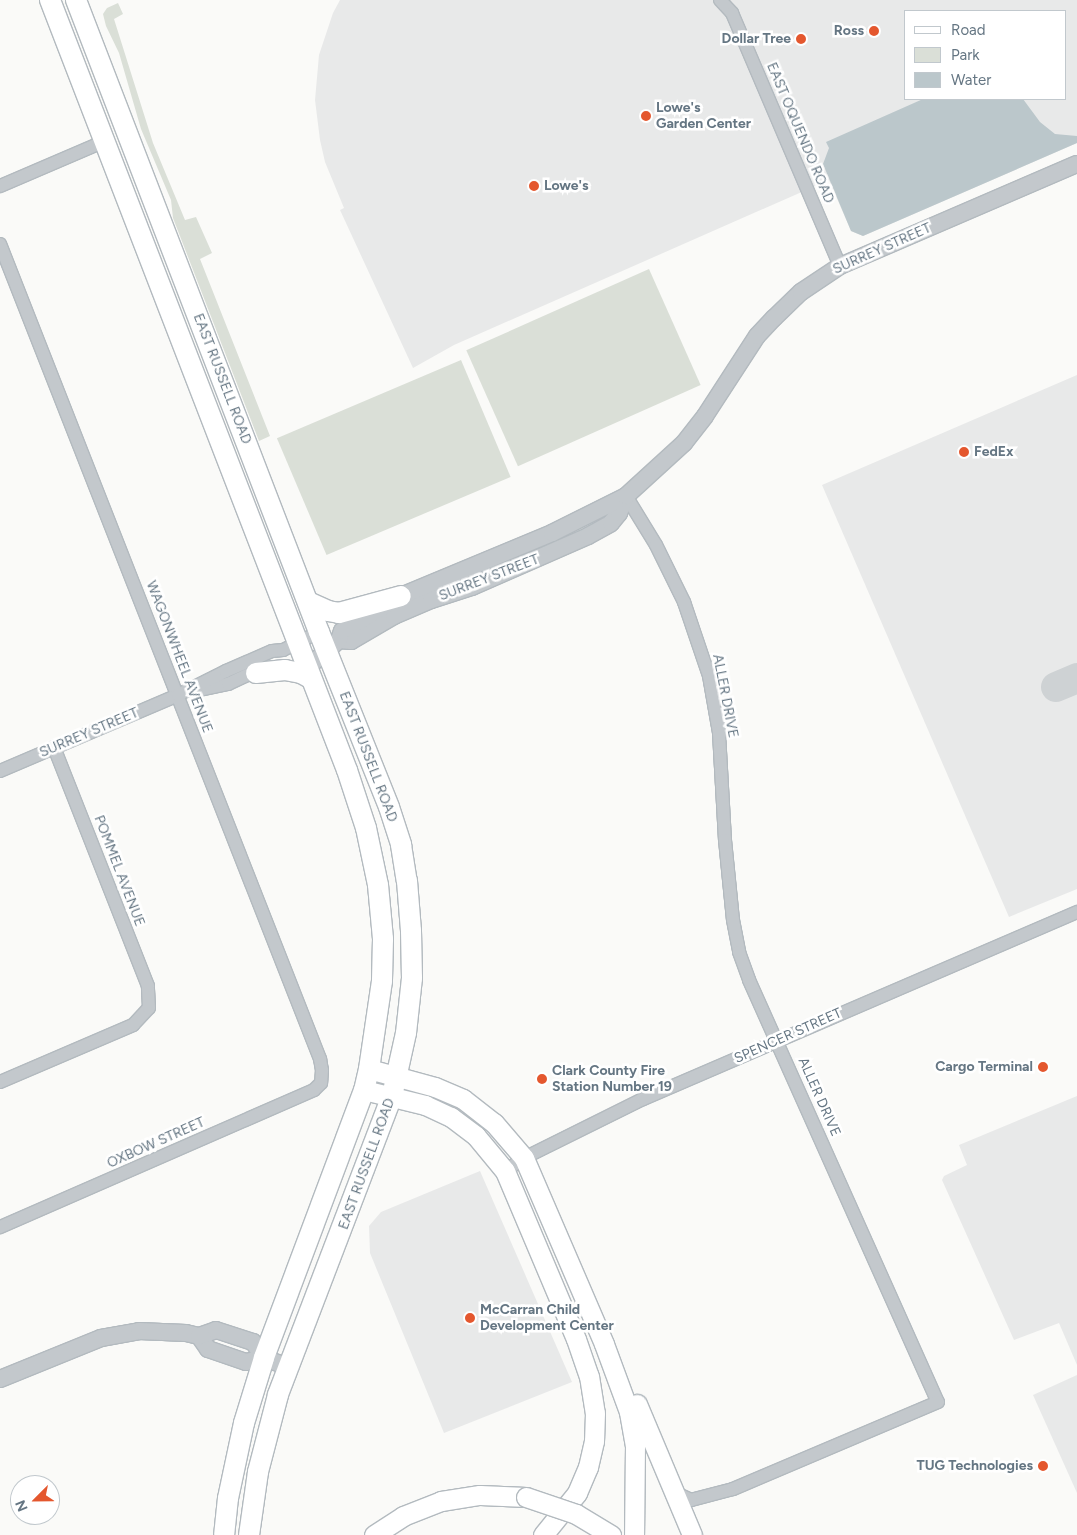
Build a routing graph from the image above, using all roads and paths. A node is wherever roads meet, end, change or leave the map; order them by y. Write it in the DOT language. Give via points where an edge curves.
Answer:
graph roads {
  1 [pos="50,0"];
  2 [pos="76,0"];
  3 [pos="720,0"];
  4 [pos="733,6"];
  5 [pos="105,141"];
  6 [pos="1077,164"];
  7 [pos="0,186"];
  8 [pos="0,244"];
  9 [pos="172,252"];
  10 [pos="152,260"];
  11 [pos="840,266"];
  12 [pos="626,496"];
  13 [pos="491,558"];
  14 [pos="402,596"];
  15 [pos="431,600"];
  16 [pos="308,602"];
  17 [pos="319,632"];
  18 [pos="291,646"];
  19 [pos="333,646"];
  20 [pos="256,673"];
  21 [pos="309,673"];
  22 [pos="178,695"];
  23 [pos="54,747"];
  24 [pos="0,771"];
  25 [pos="1077,912"];
  26 [pos="777,1041"];
  27 [pos="369,1070"];
  28 [pos="397,1076"];
  29 [pos="0,1082"];
  30 [pos="321,1083"];
  31 [pos="364,1090"];
  32 [pos="392,1096"];
  33 [pos="524,1158"];
  34 [pos="505,1171"];
  35 [pos="0,1227"];
  36 [pos="604,1344"];
  37 [pos="264,1358"];
  38 [pos="289,1367"];
  39 [pos="0,1379"];
  40 [pos="674,1492"];
  41 [pos="634,1534"];
  42 [pos="224,1535"];
  43 [pos="249,1535"];
  44 [pos="374,1535"];
  45 [pos="543,1535"];
  46 [pos="610,1535"];
  47 [pos="692,1535"];
  1 -- 5 [label="main road, EAST RUSSELL ROAD"];
  2 -- 9 [label="main road, EAST RUSSELL ROAD"];
  3 -- 4 [label="street, EAST OQUENDO ROAD"];
  4 -- 11 [label="street, EAST OQUENDO ROAD"];
  5 -- 7 [label="street"];
  5 -- 10 [label="main road, EAST RUSSELL ROAD"];
  6 -- 11 [label="street, SURREY STREET"];
  8 -- 22 [label="street, WAGONWHEEL AVENUE"];
  9 -- 10 [label="main road"];
  9 -- 16 [label="main road, EAST RUSSELL ROAD"];
  10 -- 18 [label="main road, EAST RUSSELL ROAD"];
  11 -- 12 [label="street, SURREY STREET" via="801,292 757,336 684,443"];
  12 -- 13 [label="street, SURREY STREET" via="552,533"];
  12 -- 15 [label="street, SURREY STREET" via="611,523 588,536 472,587"];
  12 -- 26 [label="street, ALLER DRIVE" via="676,586 709,676 719,733 725,850 733,920 749,980"];
  13 -- 14 [label="street, SURREY STREET"];
  13 -- 15 [label="street" via="484,573 441,592"];
  14 -- 16 [label="main road" via="339,613"];
  14 -- 19 [label="street, SURREY STREET" via="342,630"];
  15 -- 19 [label="street, SURREY STREET"];
  16 -- 17 [label="main road, EAST RUSSELL ROAD"];
  17 -- 18 [label="street, SURREY STREET"];
  17 -- 19 [label="main road, EAST RUSSELL ROAD"];
  18 -- 20 [label="street, SURREY STREET"];
  18 -- 21 [label="main road, EAST RUSSELL ROAD"];
  18 -- 22 [label="street, SURREY STREET" via="233,667"];
  19 -- 21 [label="street, SURREY STREET"];
  19 -- 28 [label="main road, EAST RUSSELL ROAD" via="401,845 407,881 412,978"];
  20 -- 21 [label="main road" via="285,670"];
  20 -- 22 [label="street, SURREY STREET" via="228,684"];
  21 -- 27 [label="main road, EAST RUSSELL ROAD" via="358,800 378,885 383,939 382,981"];
  22 -- 23 [label="street, SURREY STREET"];
  22 -- 30 [label="street, WAGONWHEEL AVENUE" via="320,1059"];
  23 -- 24 [label="street, SURREY STREET"];
  23 -- 29 [label="street, POMMEL AVENUE" via="148,986 149,1008 133,1025"];
  25 -- 26 [label="street, SPENCER STREET"];
  26 -- 33 [label="street, SPENCER STREET" via="643,1100"];
  26 -- 40 [label="street, ALLER DRIVE" via="938,1402 733,1489 691,1500"];
  27 -- 28 [label="main road"];
  27 -- 31 [label="main road, EAST RUSSELL ROAD"];
  28 -- 32 [label="main road, EAST RUSSELL ROAD"];
  28 -- 33 [label="main road" via="463,1099 494,1122"];
  30 -- 35 [label="street, OXBOW STREET" via="314,1090"];
  31 -- 32 [label="main road"];
  31 -- 37 [label="main road, EAST RUSSELL ROAD"];
  32 -- 34 [label="main road" via="451,1117 476,1136"];
  32 -- 38 [label="main road, EAST RUSSELL ROAD"];
  33 -- 34 [label="street, SPENCER STREET"];
  33 -- 36 [label="main road"];
  34 -- 45 [label="main road" via="576,1339 589,1376 595,1413 594,1441 577,1493"];
  36 -- 40 [label="main road" via="632,1393"];
  36 -- 41 [label="main road" via="633,1431"];
  37 -- 38 [label="street"];
  37 -- 39 [label="street" via="246,1362 208,1349 199,1336 152,1330 101,1338"];
  37 -- 42 [label="main road, EAST RUSSELL ROAD" via="236,1457"];
  38 -- 43 [label="main road, EAST RUSSELL ROAD" via="266,1438"];
  40 -- 47 [label="main road"];
  44 -- 46 [label="main road, bridge" via="403,1516 441,1501 480,1495 526,1497 576,1514"];
}
